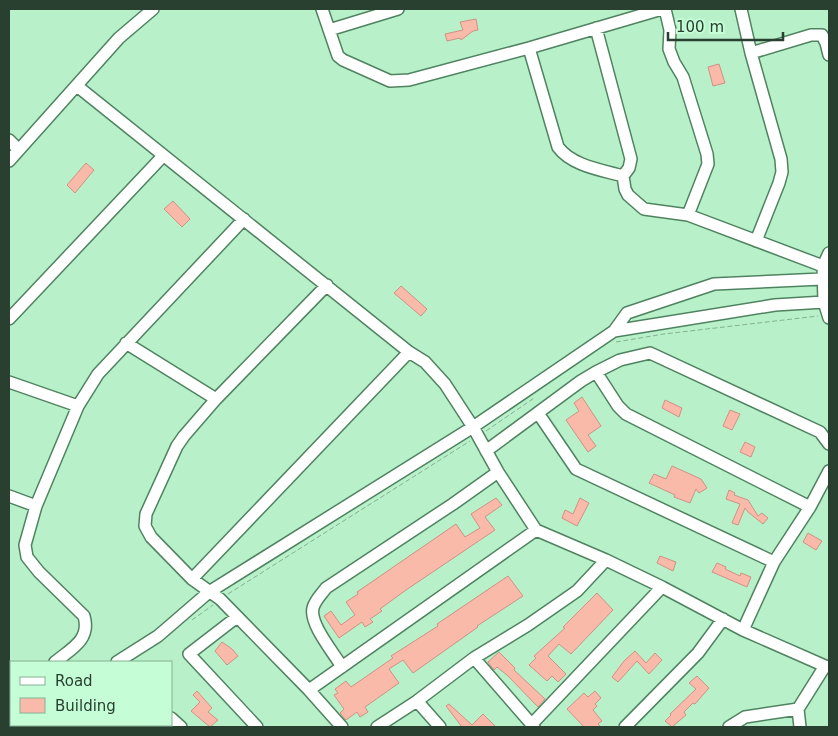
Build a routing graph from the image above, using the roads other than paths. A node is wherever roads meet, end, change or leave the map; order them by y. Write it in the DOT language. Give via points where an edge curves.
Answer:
graph roads {
  1 [pos="153,9"];
  2 [pos="322,9"];
  3 [pos="398,9"];
  4 [pos="663,9"];
  5 [pos="741,9"];
  6 [pos="596,28"];
  7 [pos="329,30"];
  8 [pos="530,48"];
  9 [pos="751,52"];
  10 [pos="829,55"];
  11 [pos="77,86"];
  12 [pos="9,140"];
  13 [pos="19,150"];
  14 [pos="162,156"];
  15 [pos="9,162"];
  16 [pos="623,176"];
  17 [pos="688,215"];
  18 [pos="244,219"];
  19 [pos="756,241"];
  20 [pos="829,254"];
  21 [pos="823,266"];
  22 [pos="822,279"];
  23 [pos="326,285"];
  24 [pos="827,300"];
  25 [pos="829,316"];
  26 [pos="9,319"];
  27 [pos="614,336"];
  28 [pos="126,343"];
  29 [pos="409,352"];
  30 [pos="596,372"];
  31 [pos="9,382"];
  32 [pos="216,399"];
  33 [pos="78,406"];
  34 [pos="538,414"];
  35 [pos="475,432"];
  36 [pos="829,444"];
  37 [pos="486,451"];
  38 [pos="829,471"];
  39 [pos="498,472"];
  40 [pos="9,496"];
  41 [pos="36,506"];
  42 [pos="810,508"];
  43 [pos="536,530"];
  44 [pos="606,560"];
  45 [pos="774,562"];
  46 [pos="192,579"];
  47 [pos="662,587"];
  48 [pos="209,592"];
  49 [pos="237,617"];
  50 [pos="723,619"];
  51 [pos="743,630"];
  52 [pos="474,658"];
  53 [pos="56,661"];
  54 [pos="119,661"];
  55 [pos="342,667"];
  56 [pos="827,667"];
  57 [pos="309,690"];
  58 [pos="417,701"];
  59 [pos="798,710"];
  60 [pos="532,726"];
  61 [pos="257,727"];
  62 [pos="342,727"];
  63 [pos="377,727"];
  64 [pos="440,727"];
  65 [pos="625,727"];
  66 [pos="730,727"];
  67 [pos="800,727"];
  1 -- 11 [label="street" via="119,38"];
  2 -- 7 [label="street"];
  3 -- 7 [label="street"];
  4 -- 6 [label="street"];
  4 -- 17 [label="street" via="670,30 670,49 683,77 707,154 708,164"];
  5 -- 9 [label="street"];
  6 -- 8 [label="street"];
  6 -- 16 [label="street" via="631,159"];
  7 -- 8 [label="street" via="338,56 390,81 410,80"];
  8 -- 16 [label="street" via="558,147 563,154 571,160"];
  9 -- 10 [label="street" via="811,34 822,35"];
  9 -- 19 [label="street" via="782,172"];
  11 -- 13 [label="street"];
  11 -- 14 [label="street"];
  12 -- 13 [label="street"];
  13 -- 15 [label="street"];
  14 -- 18 [label="street"];
  14 -- 26 [label="street"];
  16 -- 17 [label="street" via="628,195 644,210"];
  17 -- 19 [label="street"];
  18 -- 23 [label="street"];
  18 -- 28 [label="street"];
  19 -- 21 [label="street"];
  20 -- 21 [label="street"];
  21 -- 22 [label="street"];
  22 -- 24 [label="street"];
  22 -- 27 [label="street" via="714,284 627,313"];
  23 -- 29 [label="street"];
  23 -- 32 [label="street"];
  24 -- 25 [label="street"];
  24 -- 27 [label="street" via="775,305"];
  27 -- 35 [label="street"];
  28 -- 32 [label="street"];
  28 -- 33 [label="street" via="98,374"];
  29 -- 35 [label="street" via="425,362 445,384"];
  29 -- 46 [label="street"];
  30 -- 34 [label="street"];
  30 -- 36 [label="street" via="620,360 650,353 820,432"];
  30 -- 42 [label="street" via="626,414"];
  31 -- 33 [label="street"];
  32 -- 46 [label="street" via="176,446 146,514 145,526 151,537"];
  33 -- 41 [label="street"];
  34 -- 37 [label="street"];
  34 -- 45 [label="street" via="576,469"];
  35 -- 37 [label="street"];
  35 -- 48 [label="street"];
  37 -- 39 [label="street"];
  38 -- 42 [label="street"];
  39 -- 43 [label="street"];
  39 -- 55 [label="street" via="326,588 316,600 312,610 314,623"];
  40 -- 41 [label="street"];
  41 -- 53 [label="street" via="25,545 27,557 84,616 87,626 83,638"];
  42 -- 45 [label="street"];
  43 -- 44 [label="street"];
  43 -- 55 [label="street"];
  44 -- 47 [label="street"];
  44 -- 52 [label="street" via="577,591"];
  45 -- 51 [label="street"];
  46 -- 48 [label="street"];
  47 -- 50 [label="street"];
  47 -- 60 [label="street"];
  48 -- 49 [label="street"];
  48 -- 54 [label="street" via="158,636"];
  49 -- 57 [label="street"];
  49 -- 61 [label="street" via="190,654"];
  50 -- 51 [label="street"];
  50 -- 65 [label="street" via="698,653"];
  51 -- 56 [label="street"];
  52 -- 58 [label="street"];
  52 -- 60 [label="street"];
  55 -- 57 [label="street"];
  56 -- 59 [label="street"];
  57 -- 62 [label="street"];
  58 -- 63 [label="street"];
  58 -- 64 [label="street"];
  59 -- 66 [label="street" via="746,717"];
  59 -- 67 [label="street"];
}
